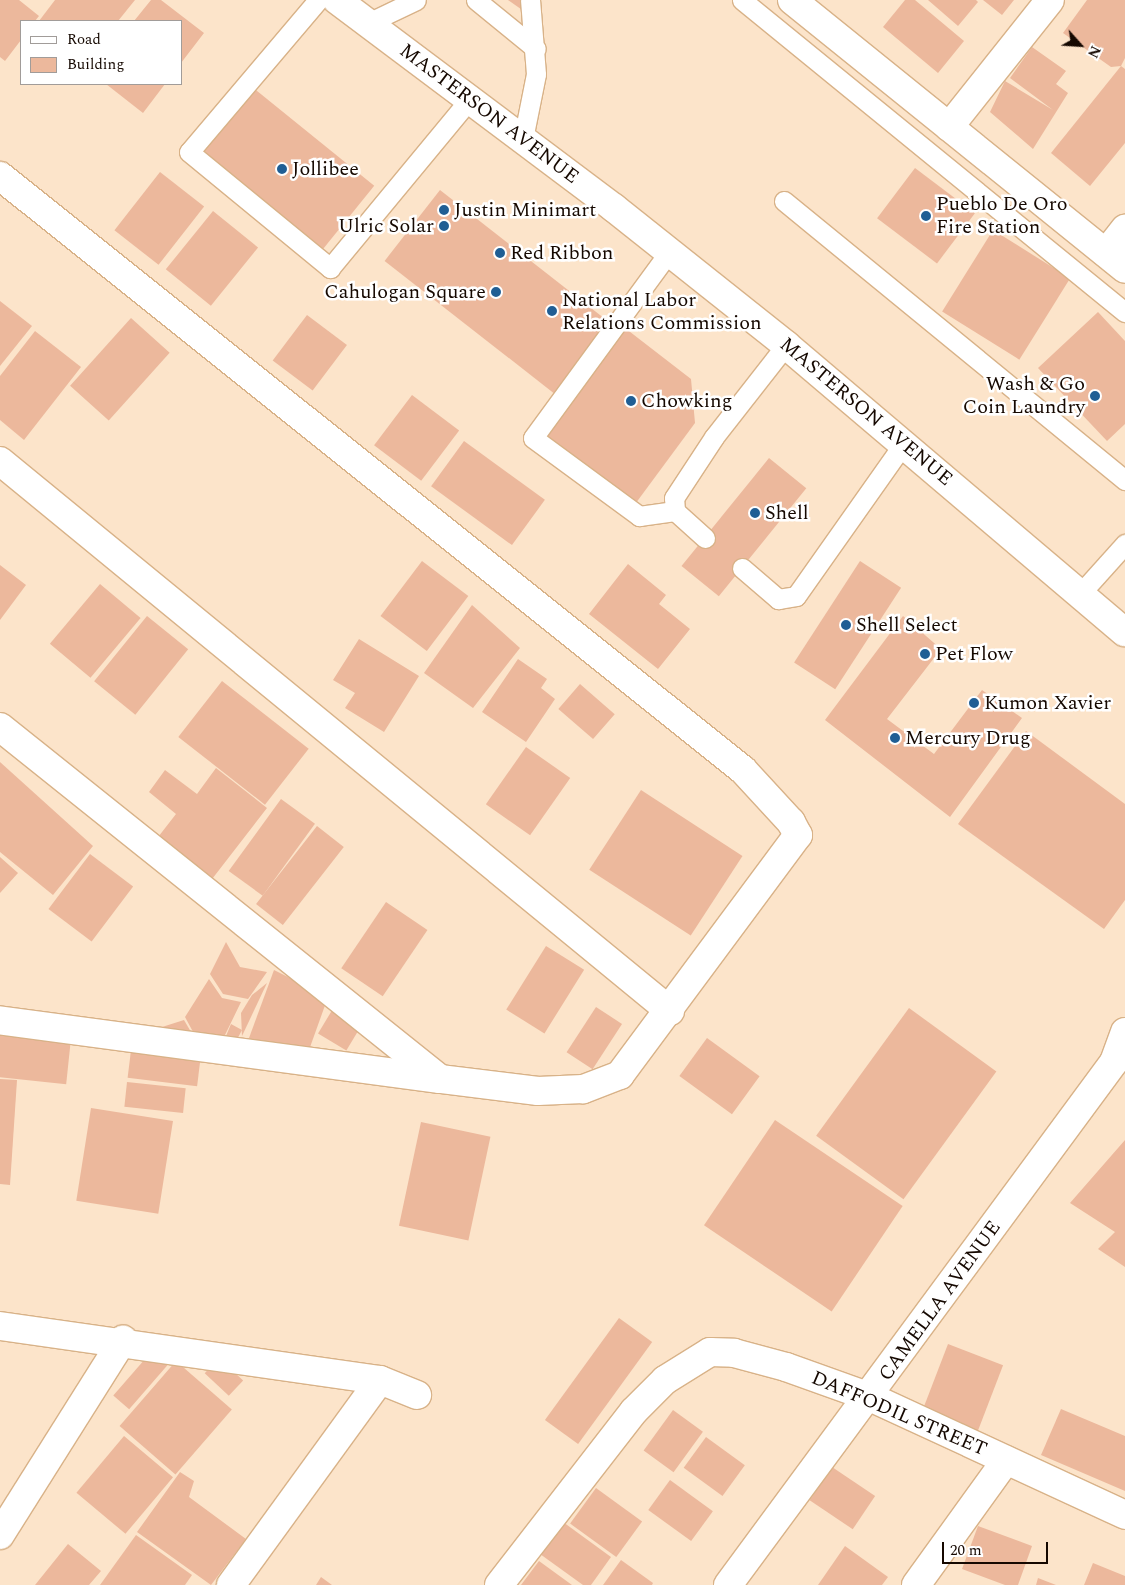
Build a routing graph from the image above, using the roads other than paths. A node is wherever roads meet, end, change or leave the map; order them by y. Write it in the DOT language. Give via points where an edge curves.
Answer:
graph roads {
  1 [pos="318,0"];
  2 [pos="337,0"];
  3 [pos="416,0"];
  4 [pos="476,0"];
  5 [pos="530,0"];
  6 [pos="742,0"];
  7 [pos="1050,0"];
  8 [pos="794,1"];
  9 [pos="368,23"];
  10 [pos="536,49"];
  11 [pos="469,100"];
  12 [pos="948,127"];
  13 [pos="522,139"];
  14 [pos="0,176"];
  15 [pos="784,201"];
  16 [pos="1125,229"];
  17 [pos="669,252"];
  18 [pos="1115,261"];
  19 [pos="1125,312"];
  20 [pos="786,345"];
  21 [pos="904,443"];
  22 [pos="0,461"];
  23 [pos="1125,480"];
  24 [pos="675,511"];
  25 [pos="705,538"];
  26 [pos="1125,544"];
  27 [pos="742,568"];
  28 [pos="1079,595"];
  29 [pos="1123,628"];
  30 [pos="0,727"];
  31 [pos="0,1004"];
  32 [pos="670,1011"];
  33 [pos="11,1021"];
  34 [pos="1125,1032"];
  35 [pos="1119,1059"];
  36 [pos="440,1080"];
  37 [pos="0,1326"];
  38 [pos="123,1340"];
  39 [pos="380,1380"];
  40 [pos="417,1395"];
  41 [pos="870,1397"];
  42 [pos="1006,1460"];
  43 [pos="1125,1515"];
  44 [pos="0,1535"];
  45 [pos="231,1585"];
  46 [pos="499,1585"];
  47 [pos="728,1585"];
  48 [pos="916,1585"];
  1 -- 11 [label="lane" via="189,152 330,268"];
  2 -- 9 [label="street, MASTERSON AVENUE"];
  3 -- 9 [label="lane"];
  4 -- 10 [label="lane"];
  5 -- 10 [label="lane"];
  6 -- 19 [label="lane"];
  7 -- 12 [label="street"];
  8 -- 12 [label="street"];
  9 -- 11 [label="street, MASTERSON AVENUE"];
  10 -- 13 [label="lane" via="532,100"];
  11 -- 13 [label="street, MASTERSON AVENUE"];
  12 -- 18 [label="street"];
  13 -- 17 [label="street, MASTERSON AVENUE"];
  14 -- 32 [label="street" via="742,770 791,822 798,835"];
  15 -- 23 [label="lane"];
  16 -- 18 [label="street"];
  17 -- 20 [label="street, MASTERSON AVENUE"];
  17 -- 24 [label="lane" via="533,438 639,516"];
  20 -- 21 [label="street, MASTERSON AVENUE"];
  20 -- 24 [label="lane" via="678,487 674,498"];
  21 -- 27 [label="lane" via="796,596 778,599"];
  21 -- 28 [label="street, MASTERSON AVENUE"];
  22 -- 32 [label="street"];
  24 -- 25 [label="lane"];
  26 -- 28 [label="lane"];
  28 -- 29 [label="street, MASTERSON AVENUE"];
  30 -- 36 [label="street"];
  31 -- 33 [label="street"];
  32 -- 36 [label="street" via="620,1075 583,1089 538,1091"];
  33 -- 36 [label="street"];
  34 -- 35 [label="street, CAMELLA AVENUE"];
  35 -- 41 [label="street, CAMELLA AVENUE"];
  37 -- 38 [label="street"];
  38 -- 39 [label="street"];
  38 -- 44 [label="street"];
  39 -- 40 [label="street"];
  39 -- 45 [label="street"];
  41 -- 42 [label="street, DAFFODIL STREET"];
  41 -- 46 [label="street, DAFFODIL STREET" via="734,1353 710,1352 690,1362 634,1411"];
  41 -- 47 [label="street, CAMELLA AVENUE"];
  42 -- 43 [label="street, DAFFODIL STREET"];
  42 -- 48 [label="street"];
}
